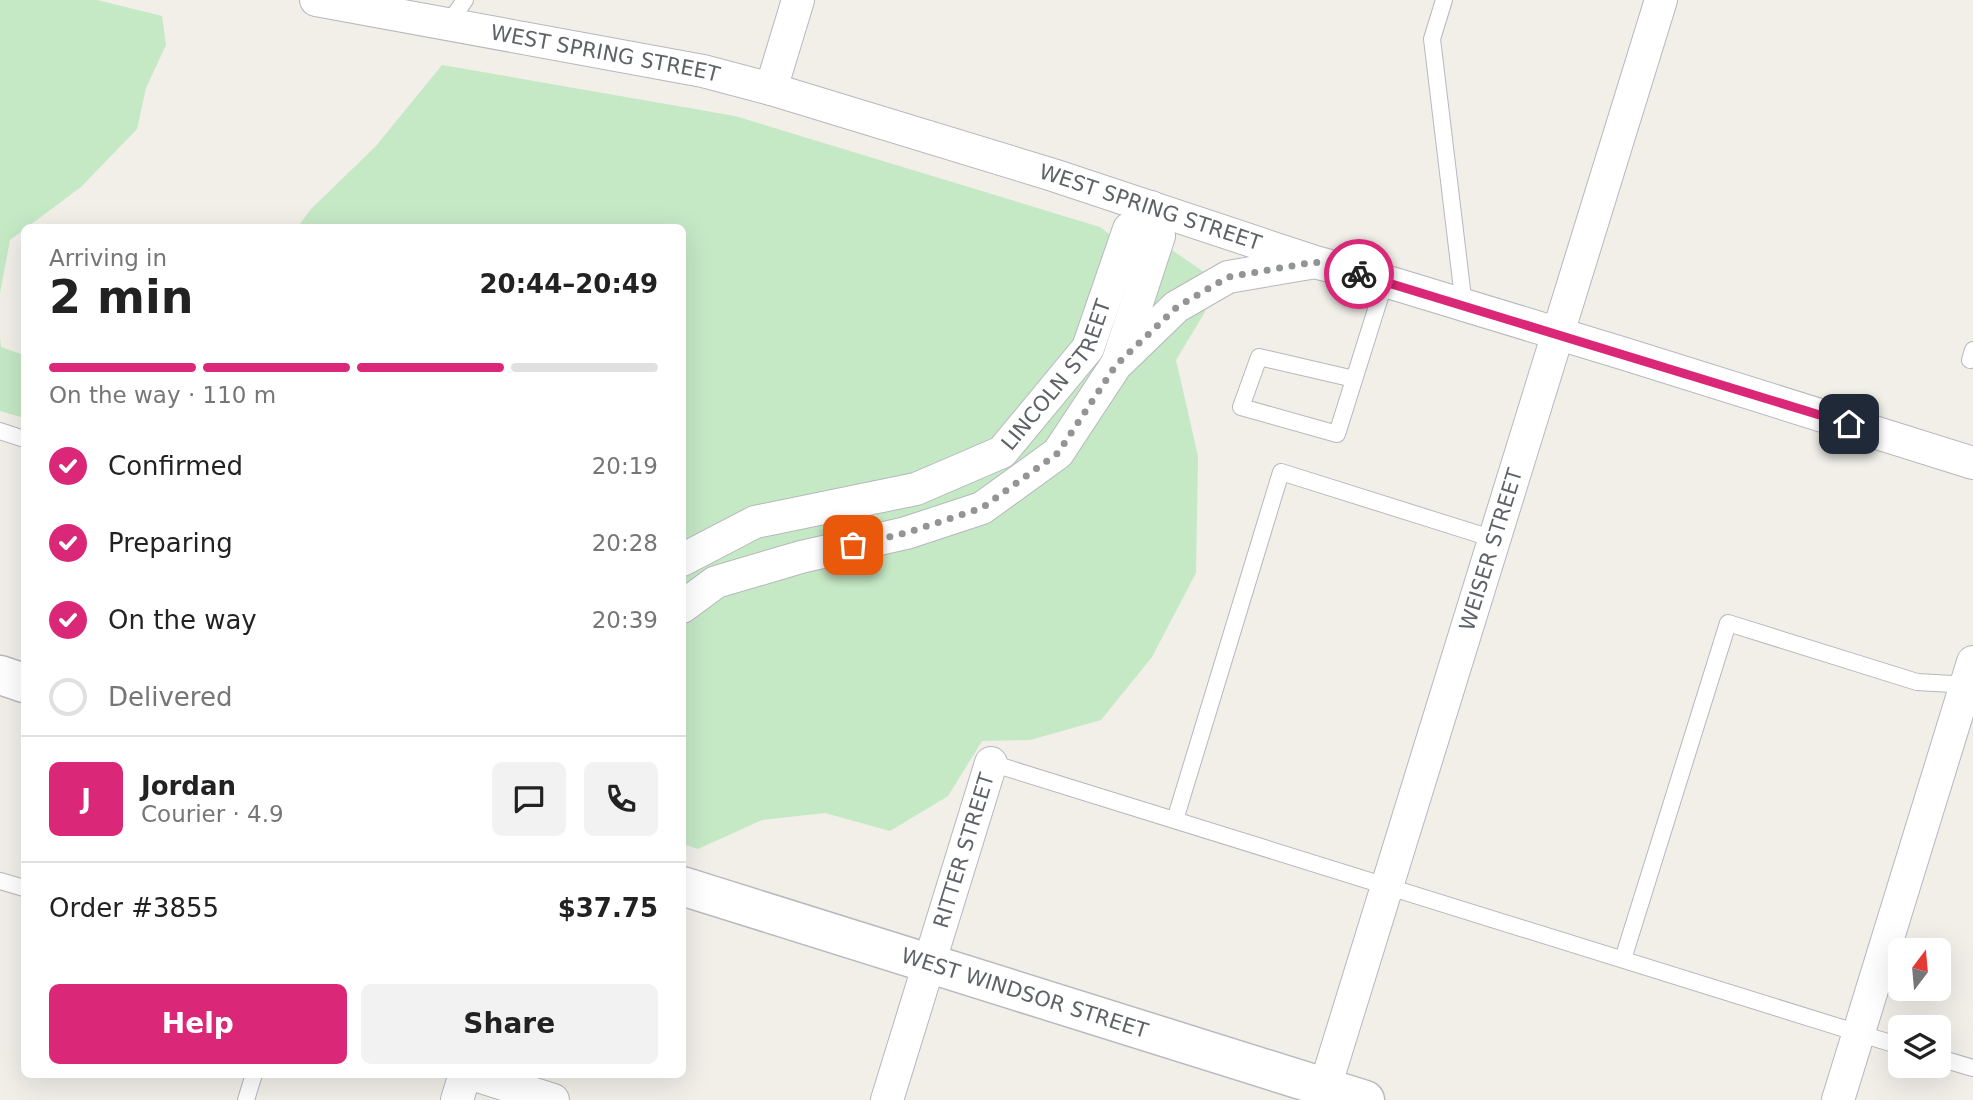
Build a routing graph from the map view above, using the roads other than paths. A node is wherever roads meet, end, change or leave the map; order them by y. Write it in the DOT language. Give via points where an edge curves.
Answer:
graph roads {
  1 [pos="316,0"];
  2 [pos="798,0"];
  3 [pos="1444,0"];
  4 [pos="1661,0"];
  5 [pos="456,12"];
  6 [pos="771,89"];
  7 [pos="1148,214"];
  8 [pos="1315,262"];
  9 [pos="1385,281"];
  10 [pos="1464,306"];
  11 [pos="1557,335"];
  12 [pos="1116,365"];
  13 [pos="1354,379"];
  14 [pos="0,431"];
  15 [pos="21,438"];
  16 [pos="1973,463"];
  17 [pos="1494,539"];
  18 [pos="686,558"];
  19 [pos="686,604"];
  20 [pos="0,675"];
  21 [pos="1971,677"];
  22 [pos="21,681"];
  23 [pos="991,763"];
  24 [pos="1175,820"];
  25 [pos="0,881"];
  26 [pos="1386,886"];
  27 [pos="21,887"];
  28 [pos="686,887"];
  29 [pos="1623,959"];
  30 [pos="929,964"];
  31 [pos="1858,1033"];
  32 [pos="1888,1042"];
  33 [pos="1951,1062"];
  34 [pos="1973,1068"];
  35 [pos="253,1078"];
  36 [pos="463,1078"];
  37 [pos="484,1078"];
  38 [pos="1323,1094"];
  39 [pos="246,1100"];
  40 [pos="457,1100"];
  41 [pos="553,1100"];
  42 [pos="887,1100"];
  43 [pos="1365,1100"];
  44 [pos="1838,1100"];
  1 -- 5 [label="street, WEST SPRING STREET"];
  2 -- 6 [label="street"];
  3 -- 10 [label="lane" via="1432,39"];
  4 -- 11 [label="street, WEISER STREET"];
  5 -- 6 [label="street, WEST SPRING STREET"];
  6 -- 7 [label="street, WEST SPRING STREET"];
  7 -- 8 [label="street, WEST SPRING STREET"];
  7 -- 12 [label="street, LINCOLN STREET" via="1159,236"];
  7 -- 18 [label="street, LINCOLN STREET" via="1129,229 1088,348 1002,452 916,489 755,522"];
  8 -- 9 [label="street, WEST SPRING STREET"];
  8 -- 12 [label="street, LINCOLN STREET" via="1228,277 1177,307"];
  9 -- 10 [label="street, WEST SPRING STREET"];
  9 -- 13 [label="lane"];
  10 -- 11 [label="street, WEST SPRING STREET"];
  11 -- 16 [label="street, WEST SPRING STREET"];
  11 -- 17 [label="street, WEISER STREET"];
  12 -- 19 [label="street, LINCOLN STREET" via="1058,453 982,508 906,533 716,582"];
  13 -- 13 [label="lane" via="1259,357 1241,407 1337,434"];
  14 -- 15 [label="lane"];
  17 -- 24 [label="lane" via="1281,472"];
  17 -- 26 [label="street, WEISER STREET"];
  20 -- 22 [label="main road"];
  21 -- 29 [label="lane" via="1917,682 1728,623"];
  21 -- 31 [label="street"];
  23 -- 24 [label="lane"];
  23 -- 30 [label="street, RITTER STREET"];
  24 -- 26 [label="lane"];
  25 -- 27 [label="lane"];
  26 -- 29 [label="lane"];
  26 -- 38 [label="street, WEISER STREET"];
  28 -- 30 [label="main road, WEST WINDSOR STREET"];
  29 -- 31 [label="lane"];
  30 -- 38 [label="main road, WEST WINDSOR STREET"];
  30 -- 42 [label="street, RITTER STREET"];
  31 -- 32 [label="lane"];
  31 -- 44 [label="street"];
  33 -- 34 [label="lane"];
  35 -- 39 [label="lane"];
  36 -- 40 [label="street"];
  37 -- 41 [label="street"];
  38 -- 43 [label="main road, WEST WINDSOR STREET"];
}
